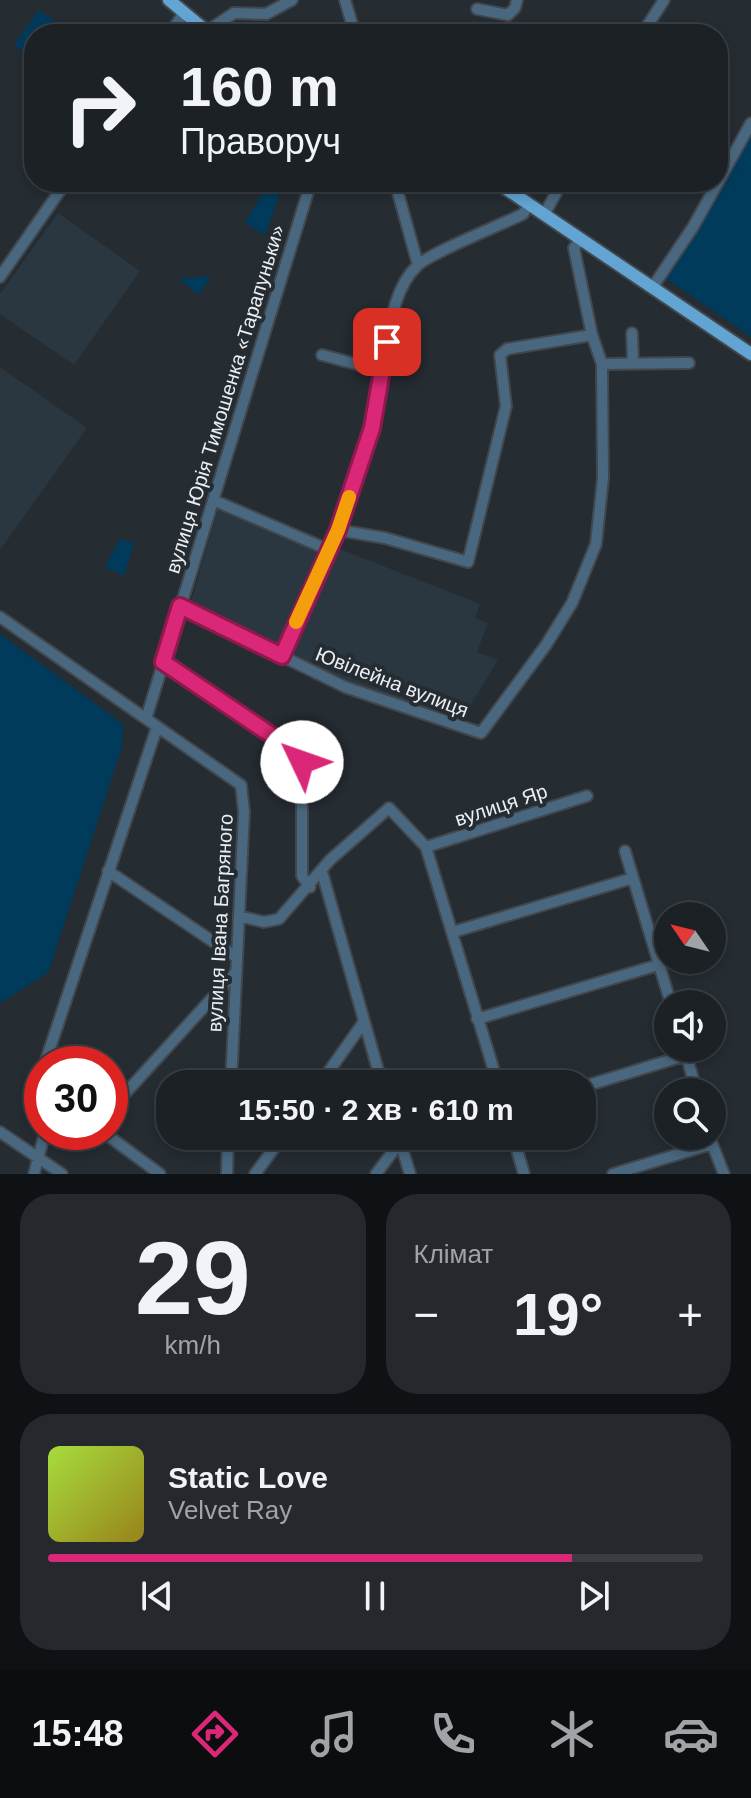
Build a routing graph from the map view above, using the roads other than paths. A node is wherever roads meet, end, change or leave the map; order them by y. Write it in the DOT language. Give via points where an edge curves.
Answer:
graph roads {
  1 [pos="169,0"];
  2 [pos="292,0"];
  3 [pos="345,0"];
  4 [pos="517,0"];
  5 [pos="648,0"];
  6 [pos="662,4"];
  7 [pos="477,9"];
  8 [pos="183,14"];
  9 [pos="176,24"];
  10 [pos="196,24"];
  11 [pos="220,24"];
  12 [pos="352,24"];
  13 [pos="649,24"];
  14 [pos="751,123"];
  15 [pos="728,164"];
  16 [pos="59,192"];
  17 [pos="308,192"];
  18 [pos="398,192"];
  19 [pos="510,192"];
  20 [pos="557,192"];
  21 [pos="713,192"];
  22 [pos="529,205"];
  23 [pos="544,215"];
  24 [pos="580,240"];
  25 [pos="418,265"];
  26 [pos="0,277"];
  27 [pos="652,288"];
  28 [pos="632,333"];
  29 [pos="592,335"];
  30 [pos="751,354"];
  31 [pos="322,355"];
  32 [pos="633,362"];
  33 [pos="689,363"];
  34 [pos="602,364"];
  35 [pos="382,371"];
  36 [pos="213,500"];
  37 [pos="338,530"];
  38 [pos="329,550"];
  39 [pos="180,606"];
  40 [pos="0,617"];
  41 [pos="282,656"];
  42 [pos="163,662"];
  43 [pos="153,697"];
  44 [pos="130,709"];
  45 [pos="146,719"];
  46 [pos="157,727"];
  47 [pos="587,796"];
  48 [pos="426,847"];
  49 [pos="625,851"];
  50 [pos="108,871"];
  51 [pos="322,872"];
  52 [pos="633,878"];
  53 [pos="310,887"];
  54 [pos="239,916"];
  55 [pos="453,932"];
  56 [pos="654,951"];
  57 [pos="236,957"];
  58 [pos="654,966"];
  59 [pos="235,973"];
  60 [pos="477,1019"];
  61 [pos="363,1023"];
  62 [pos="51,1046"];
  63 [pos="656,1062"];
  64 [pos="232,1070"];
  65 [pos="330,1070"];
  66 [pos="378,1070"];
  67 [pos="493,1070"];
  68 [pos="596,1082"];
  69 [pos="128,1090"];
  70 [pos="0,1132"];
  71 [pos="40,1150"];
  72 [pos="127,1150"];
  73 [pos="229,1150"];
  74 [pos="273,1150"];
  75 [pos="392,1150"];
  76 [pos="402,1150"];
  77 [pos="517,1150"];
  78 [pos="681,1150"];
  79 [pos="714,1150"];
  80 [pos="38,1157"];
  81 [pos="230,1173"];
  82 [pos="34,1174"];
  83 [pos="62,1174"];
  84 [pos="160,1174"];
  85 [pos="255,1174"];
  86 [pos="376,1174"];
  87 [pos="410,1174"];
  88 [pos="524,1174"];
  89 [pos="613,1174"];
  90 [pos="724,1174"];
  1 -- 8 [label="main road"];
  2 -- 11 [label="street" via="266,14 234,13"];
  3 -- 12 [label="street"];
  4 -- 7 [label="street" via="508,15"];
  5 -- 6 [label="street"];
  6 -- 13 [label="street"];
  8 -- 9 [label="street"];
  8 -- 10 [label="main road"];
  14 -- 15 [label="street"];
  16 -- 26 [label="street"];
  17 -- 36 [label="street, вулиця Юрія Тимошенка «Тарапуньки»"];
  18 -- 25 [label="street"];
  19 -- 22 [label="main road"];
  20 -- 23 [label="street"];
  21 -- 27 [label="street"];
  22 -- 23 [label="main road"];
  22 -- 25 [label="street" via="523,214"];
  23 -- 24 [label="main road"];
  24 -- 27 [label="main road"];
  24 -- 29 [label="street" via="574,248"];
  25 -- 35 [label="street, Ювілейна вулиця" via="395,306"];
  27 -- 30 [label="main road"];
  28 -- 32 [label="street"];
  29 -- 34 [label="street"];
  29 -- 37 [label="street" via="507,349 500,355 506,406 468,562"];
  31 -- 35 [label="street"];
  32 -- 33 [label="street"];
  32 -- 34 [label="street"];
  34 -- 41 [label="street, Ювілейна вулиця" via="603,478 596,544 572,603 481,733 345,687"];
  35 -- 37 [label="street, Ювілейна вулиця" via="372,428"];
  36 -- 38 [label="street"];
  36 -- 39 [label="street, вулиця Юрія Тимошенка «Тарапуньки»"];
  37 -- 38 [label="street, Ювілейна вулиця"];
  38 -- 41 [label="street, Ювілейна вулиця"];
  39 -- 41 [label="street, Ювілейна вулиця"];
  39 -- 42 [label="street, вулиця Юрія Тимошенка «Тарапуньки»"];
  40 -- 44 [label="street, вулиця Івана Багряного"];
  42 -- 43 [label="street, вулиця Юрія Тимошенка «Тарапуньки»"];
  42 -- 53 [label="street" via="298,755 302,876"];
  43 -- 44 [label="street"];
  43 -- 45 [label="street, вулиця Юрія Тимошенка «Тарапуньки»"];
  44 -- 45 [label="street, вулиця Івана Багряного"];
  45 -- 46 [label="street, вулиця Івана Багряного"];
  46 -- 50 [label="street"];
  46 -- 54 [label="street, вулиця Івана Багряного" via="241,785"];
  47 -- 48 [label="street, вулиця Яр"];
  48 -- 51 [label="street" via="389,808"];
  48 -- 55 [label="street"];
  49 -- 52 [label="street"];
  50 -- 57 [label="street"];
  50 -- 62 [label="street"];
  51 -- 53 [label="street"];
  51 -- 61 [label="street"];
  52 -- 55 [label="street"];
  52 -- 56 [label="street"];
  53 -- 54 [label="street" via="273,922"];
  54 -- 57 [label="street, вулиця Івана Багряного"];
  55 -- 60 [label="street"];
  57 -- 59 [label="street, вулиця Івана Багряного"];
  58 -- 60 [label="street"];
  59 -- 64 [label="street, вулиця Івана Багряного"];
  59 -- 69 [label="street"];
  60 -- 67 [label="street"];
  61 -- 65 [label="street"];
  61 -- 66 [label="street"];
  63 -- 68 [label="street"];
  70 -- 80 [label="street"];
  71 -- 80 [label="street"];
  72 -- 84 [label="street"];
  73 -- 81 [label="street"];
  74 -- 85 [label="street"];
  75 -- 86 [label="street"];
  76 -- 87 [label="street"];
  77 -- 88 [label="street"];
  78 -- 89 [label="street"];
  79 -- 90 [label="street"];
  80 -- 82 [label="street"];
  80 -- 83 [label="street"];
}
